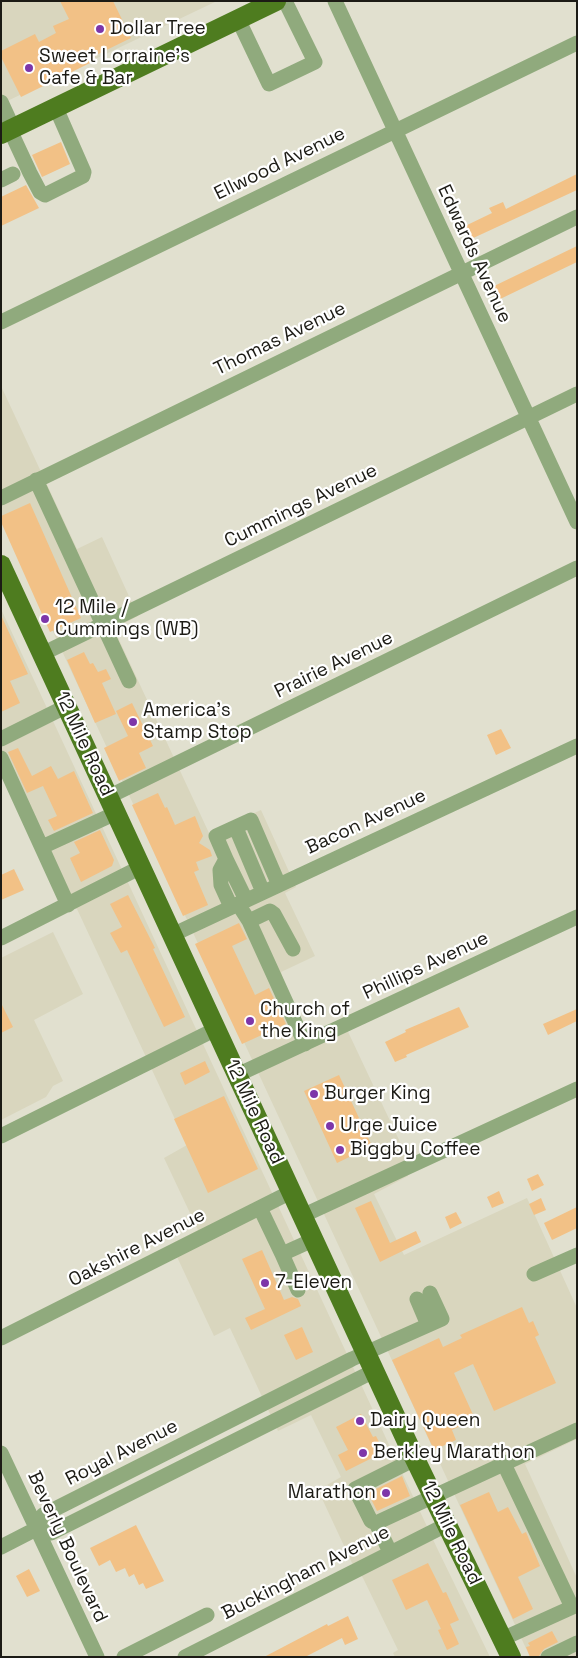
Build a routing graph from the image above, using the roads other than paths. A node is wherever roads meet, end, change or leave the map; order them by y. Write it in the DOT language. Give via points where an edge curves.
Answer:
graph roads {
  1 [pos="276,1"];
  2 [pos="285,1"];
  3 [pos="335,1"];
  4 [pos="238,20"];
  5 [pos="577,43"];
  6 [pos="1,102"];
  7 [pos="56,108"];
  8 [pos="395,130"];
  9 [pos="8,131"];
  10 [pos="577,217"];
  11 [pos="461,274"];
  12 [pos="1,322"];
  13 [pos="577,394"];
  14 [pos="528,418"];
  15 [pos="36,480"];
  16 [pos="1,498"];
  17 [pos="577,522"];
  18 [pos="1,565"];
  19 [pos="577,568"];
  20 [pos="102,624"];
  21 [pos="42,654"];
  22 [pos="129,681"];
  23 [pos="67,706"];
  24 [pos="1,739"];
  25 [pos="577,746"];
  26 [pos="1,758"];
  27 [pos="112,805"];
  28 [pos="236,828"];
  29 [pos="42,847"];
  30 [pos="141,867"];
  31 [pos="279,884"];
  32 [pos="263,892"];
  33 [pos="239,904"];
  34 [pos="68,905"];
  35 [pos="577,917"];
  36 [pos="249,921"];
  37 [pos="172,935"];
  38 [pos="1,938"];
  39 [pos="293,950"];
  40 [pos="216,1029"];
  41 [pos="305,1044"];
  42 [pos="237,1075"];
  43 [pos="577,1089"];
  44 [pos="1,1136"];
  45 [pos="291,1192"];
  46 [pos="260,1208"];
  47 [pos="302,1216"];
  48 [pos="313,1240"];
  49 [pos="282,1254"];
  50 [pos="577,1255"];
  51 [pos="534,1274"];
  52 [pos="298,1290"];
  53 [pos="423,1296"];
  54 [pos="1,1338"];
  55 [pos="366,1352"];
  56 [pos="374,1370"];
  57 [pos="577,1430"];
  58 [pos="207,1432"];
  59 [pos="215,1451"];
  60 [pos="1,1453"];
  61 [pos="415,1459"];
  62 [pos="504,1464"];
  63 [pos="433,1496"];
  64 [pos="376,1523"];
  65 [pos="446,1525"];
  66 [pos="36,1529"];
  67 [pos="1,1547"];
  68 [pos="390,1552"];
  69 [pos="574,1606"];
  70 [pos="206,1614"];
  71 [pos="577,1642"];
  72 [pos="507,1648"];
  73 [pos="97,1657"];
  74 [pos="124,1657"];
  75 [pos="185,1657"];
  76 [pos="548,1657"];
  1 -- 4 [label="main road"];
  2 -- 4 [label="street" via="315,62 269,84"];
  3 -- 8 [label="street, Edwards Avenue"];
  4 -- 7 [label="main road"];
  5 -- 8 [label="street, Ellwood Avenue"];
  6 -- 9 [label="street"];
  7 -- 9 [label="main road"];
  7 -- 9 [label="street" via="84,172 83,176 45,195 40,192"];
  8 -- 11 [label="street, Edwards Avenue"];
  8 -- 12 [label="street, Ellwood Avenue"];
  10 -- 11 [label="street, Thomas Avenue"];
  11 -- 14 [label="street, Edwards Avenue"];
  11 -- 15 [label="street, Thomas Avenue"];
  13 -- 14 [label="street, Cummings Avenue"];
  14 -- 17 [label="street, Edwards Avenue"];
  14 -- 20 [label="street, Cummings Avenue"];
  15 -- 16 [label="street, Thomas Avenue"];
  15 -- 20 [label="street"];
  18 -- 21 [label="main road, 12 Mile Road"];
  19 -- 27 [label="street, Prairie Avenue"];
  20 -- 21 [label="street, Cummings Avenue"];
  20 -- 22 [label="street"];
  21 -- 23 [label="main road, 12 Mile Road"];
  23 -- 24 [label="street"];
  23 -- 27 [label="main road, 12 Mile Road"];
  25 -- 31 [label="street, Bacon Avenue"];
  26 -- 29 [label="street"];
  27 -- 29 [label="street, Prairie Avenue"];
  27 -- 30 [label="main road, 12 Mile Road"];
  28 -- 31 [label="street" via="251,820"];
  28 -- 32 [label="street"];
  28 -- 33 [label="street" via="216,836 226,859 220,870 221,885"];
  29 -- 34 [label="street"];
  30 -- 34 [label="street"];
  30 -- 37 [label="main road, 12 Mile Road"];
  31 -- 32 [label="street, Bacon Avenue"];
  32 -- 33 [label="street, Bacon Avenue"];
  33 -- 36 [label="street"];
  33 -- 37 [label="street, Bacon Avenue"];
  34 -- 38 [label="street"];
  35 -- 41 [label="street, Phillips Avenue"];
  36 -- 39 [label="street" via="270,911"];
  36 -- 41 [label="street"];
  37 -- 40 [label="main road, 12 Mile Road"];
  40 -- 42 [label="main road, 12 Mile Road"];
  40 -- 44 [label="street"];
  41 -- 42 [label="street, Phillips Avenue"];
  42 -- 45 [label="main road, 12 Mile Road"];
  43 -- 47 [label="street"];
  45 -- 46 [label="street, Oakshire Avenue"];
  45 -- 47 [label="main road, 12 Mile Road"];
  46 -- 49 [label="street"];
  46 -- 54 [label="street, Oakshire Avenue"];
  47 -- 48 [label="main road, 12 Mile Road"];
  48 -- 49 [label="street"];
  48 -- 55 [label="main road, 12 Mile Road"];
  49 -- 52 [label="street"];
  50 -- 51 [label="street"];
  53 -- 55 [label="street, Royal Avenue" via="435,1322"];
  55 -- 56 [label="main road, 12 Mile Road"];
  55 -- 58 [label="street, Royal Avenue"];
  56 -- 59 [label="street, Royal Avenue"];
  56 -- 61 [label="main road, 12 Mile Road"];
  57 -- 62 [label="street"];
  58 -- 59 [label="street, Royal Avenue" via="207,1446"];
  58 -- 66 [label="street, Royal Avenue" via="43,1515"];
  59 -- 66 [label="street, Royal Avenue" via="51,1533"];
  60 -- 66 [label="street, Beverly Boulevard"];
  61 -- 63 [label="main road, 12 Mile Road"];
  61 -- 64 [label="street" via="355,1488 371,1522"];
  62 -- 63 [label="street"];
  62 -- 69 [label="street"];
  63 -- 64 [label="street"];
  63 -- 65 [label="main road, 12 Mile Road"];
  64 -- 68 [label="street"];
  65 -- 68 [label="street, Buckingham Avenue"];
  65 -- 72 [label="main road, 12 Mile Road"];
  66 -- 67 [label="street, Royal Avenue"];
  66 -- 73 [label="street, Beverly Boulevard"];
  68 -- 75 [label="street, Buckingham Avenue"];
  69 -- 72 [label="street"];
  70 -- 74 [label="street"];
  71 -- 76 [label="street"];
}
